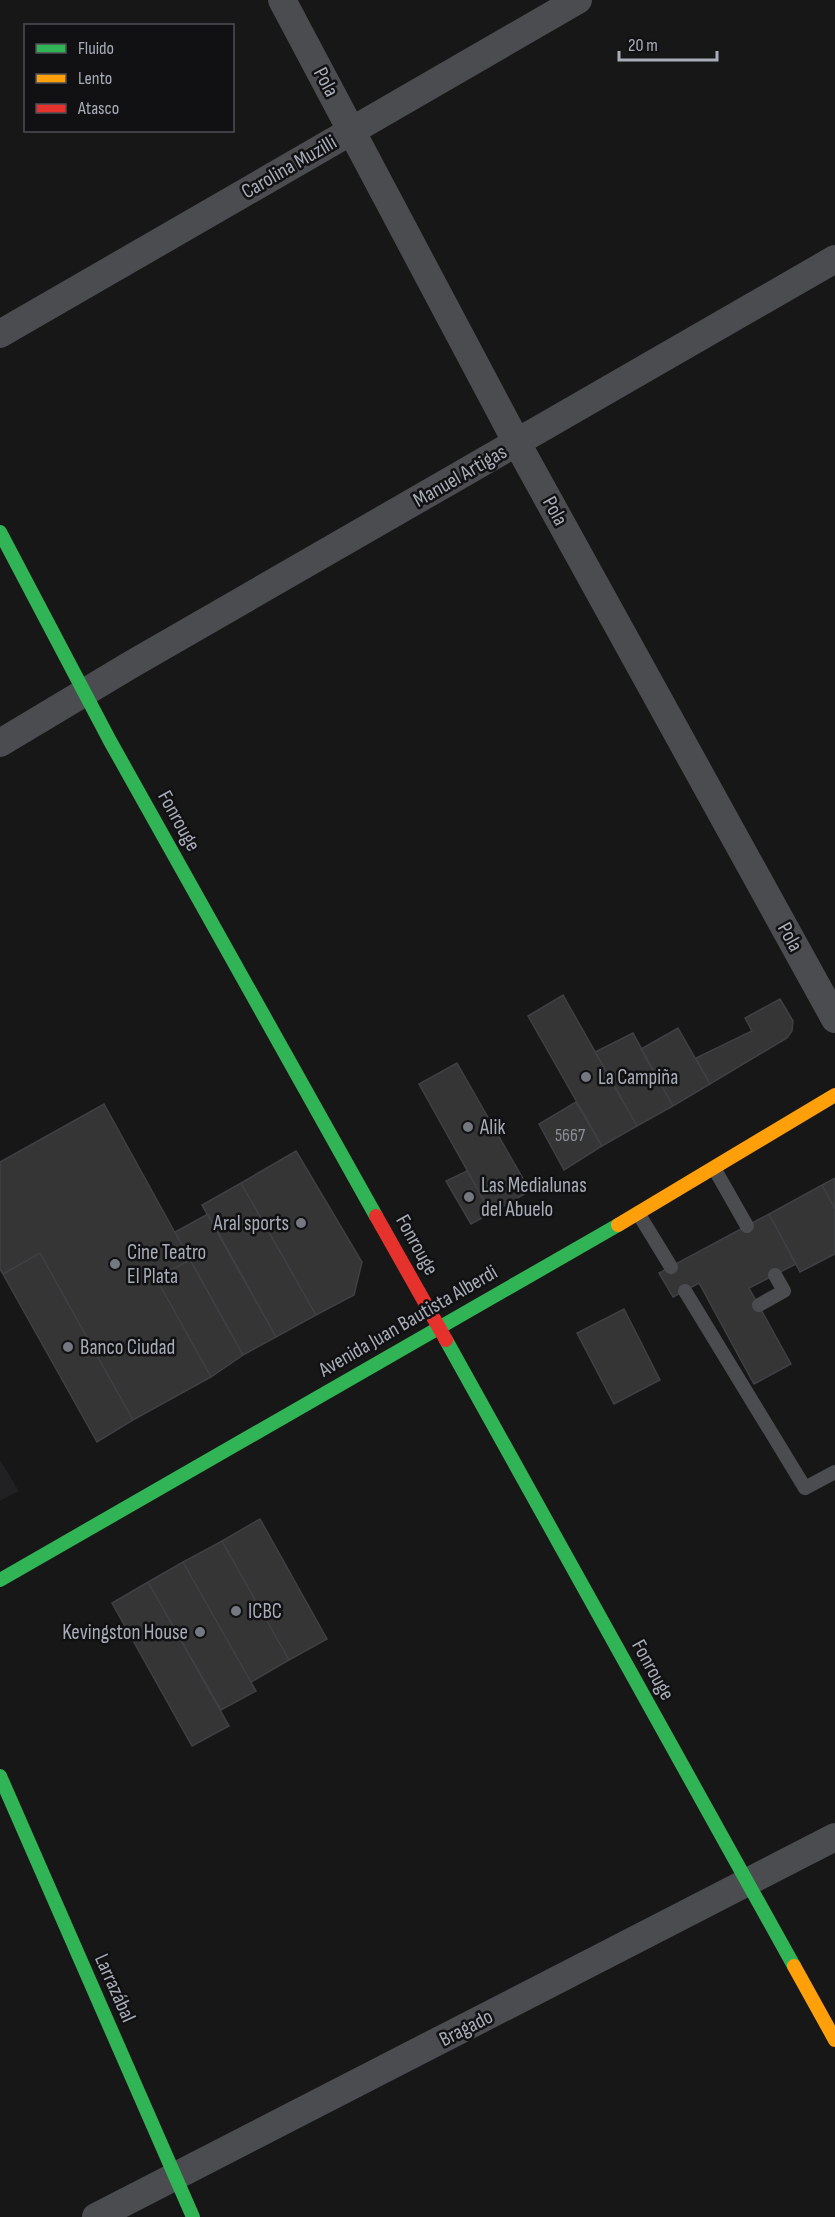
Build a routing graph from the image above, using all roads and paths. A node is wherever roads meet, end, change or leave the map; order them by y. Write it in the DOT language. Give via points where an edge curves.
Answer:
graph roads {
  1 [pos="282,0"];
  2 [pos="578,0"];
  3 [pos="352,131"];
  4 [pos="835,259"];
  5 [pos="0,334"];
  6 [pos="517,443"];
  7 [pos="0,532"];
  8 [pos="85,693"];
  9 [pos="0,743"];
  10 [pos="835,1019"];
  11 [pos="835,1095"];
  12 [pos="714,1168"];
  13 [pos="638,1213"];
  14 [pos="747,1226"];
  15 [pos="671,1268"];
  16 [pos="775,1275"];
  17 [pos="685,1291"];
  18 [pos="759,1305"];
  19 [pos="439,1327"];
  20 [pos="835,1472"];
  21 [pos="0,1580"];
  22 [pos="0,1776"];
  23 [pos="835,1837"];
  24 [pos="746,1883"];
  25 [pos="835,2040"];
  26 [pos="175,2178"];
  27 [pos="96,2217"];
  28 [pos="193,2217"];
  1 -- 3 [label="street, Pola"];
  2 -- 3 [label="street, Carolina Muzilli"];
  3 -- 5 [label="street, Carolina Muzilli"];
  3 -- 6 [label="street, Pola"];
  4 -- 6 [label="street, Manuel Artigas"];
  6 -- 8 [label="street, Manuel Artigas"];
  6 -- 10 [label="street, Pola"];
  7 -- 8 [label="street, Fonrouge"];
  8 -- 9 [label="street, Manuel Artigas"];
  8 -- 19 [label="street, Fonrouge"];
  11 -- 12 [label="street, Avenida Juan Bautista Alberdi"];
  12 -- 13 [label="street, Avenida Juan Bautista Alberdi"];
  12 -- 14 [label="lane"];
  13 -- 15 [label="lane"];
  13 -- 19 [label="street, Avenida Juan Bautista Alberdi"];
  16 -- 18 [label="lane" via="784,1291"];
  17 -- 20 [label="lane" via="716,1329 805,1488"];
  19 -- 21 [label="street, Avenida Juan Bautista Alberdi"];
  19 -- 24 [label="street, Fonrouge"];
  22 -- 26 [label="street, Larrazábal"];
  23 -- 24 [label="street, Bragado"];
  24 -- 25 [label="street, Fonrouge"];
  24 -- 26 [label="street, Bragado"];
  26 -- 27 [label="street, Bragado"];
  26 -- 28 [label="street, Larrazábal"];
}
